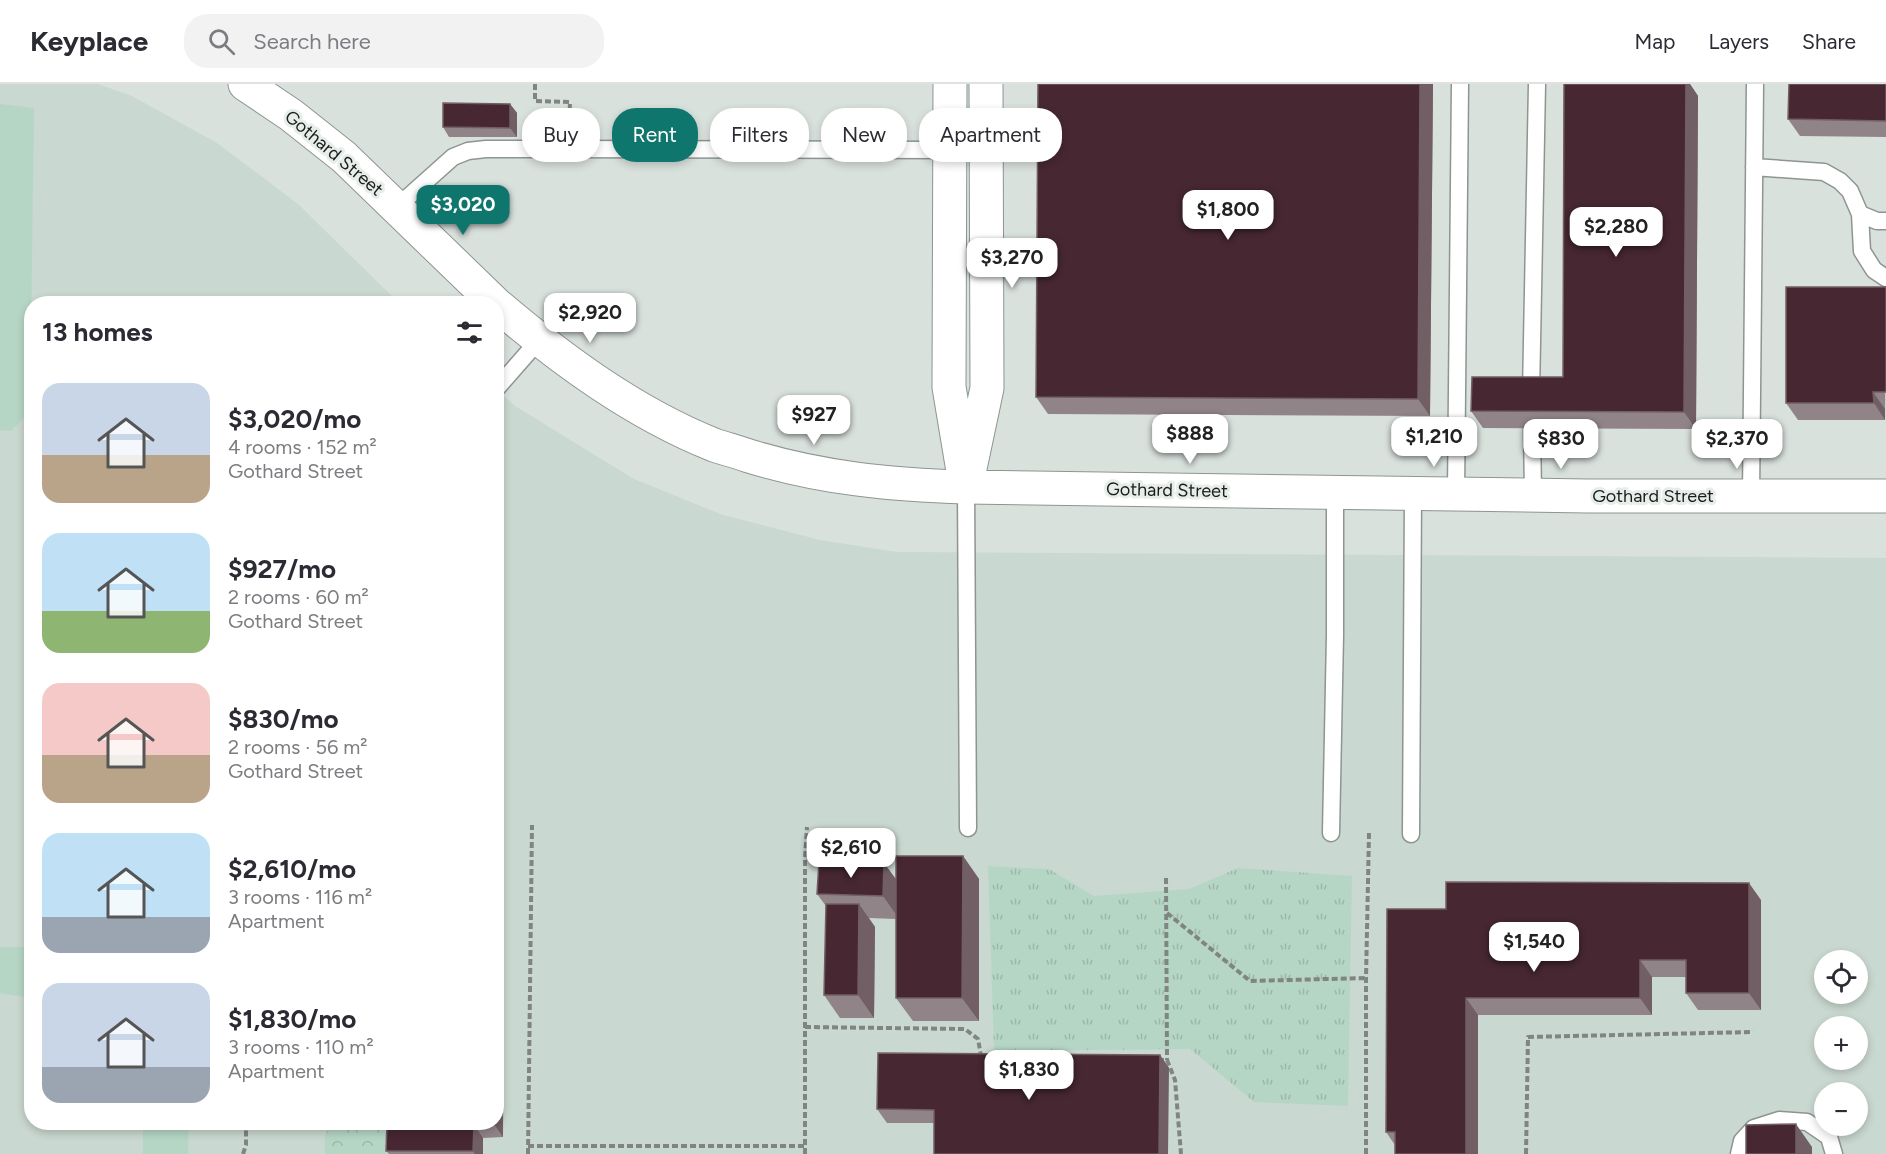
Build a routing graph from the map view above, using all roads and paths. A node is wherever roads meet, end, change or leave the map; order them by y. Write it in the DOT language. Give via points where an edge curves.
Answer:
graph roads {
  1 [pos="244,84"];
  2 [pos="535,84"];
  3 [pos="950,84"];
  4 [pos="986,84"];
  5 [pos="1460,84"];
  6 [pos="1538,84"];
  7 [pos="1755,84"];
  8 [pos="570,108"];
  9 [pos="950,108"];
  10 [pos="522,149"];
  11 [pos="600,149"];
  12 [pos="919,150"];
  13 [pos="951,162"];
  14 [pos="1754,168"];
  15 [pos="398,207"];
  16 [pos="1860,214"];
  17 [pos="1886,221"];
  18 [pos="1886,278"];
  19 [pos="485,296"];
  20 [pos="504,312"];
  21 [pos="539,340"];
  22 [pos="504,380"];
  23 [pos="1531,394"];
  24 [pos="1532,428"];
  25 [pos="966,487"];
  26 [pos="1335,493"];
  27 [pos="1456,493"];
  28 [pos="1413,494"];
  29 [pos="1533,495"];
  30 [pos="1751,496"];
  31 [pos="1886,496"];
  32 [pos="532,825"];
  33 [pos="807,827"];
  34 [pos="968,828"];
  35 [pos="1330,833"];
  36 [pos="1370,833"];
  37 [pos="1411,834"];
  38 [pos="1166,878"];
  39 [pos="1167,914"];
  40 [pos="1366,978"];
  41 [pos="805,1027"];
  42 [pos="1753,1032"];
  43 [pos="1155,1060"];
  44 [pos="1167,1060"];
  45 [pos="982,1061"];
  46 [pos="246,1130"];
  47 [pos="528,1146"];
  48 [pos="805,1146"];
  49 [pos="243,1154"];
  50 [pos="528,1154"];
  51 [pos="804,1154"];
  52 [pos="1181,1154"];
  53 [pos="1366,1154"];
  54 [pos="1526,1154"];
  55 [pos="1740,1154"];
  56 [pos="1834,1154"];
  1 -- 15 [label="street, Gothard Street" via="344,157"];
  2 -- 8 [label="path" via="535,101 570,102"];
  3 -- 9 [label="street"];
  4 -- 25 [label="street" via="987,388"];
  5 -- 27 [label="lane"];
  6 -- 23 [label="lane"];
  7 -- 14 [label="lane"];
  10 -- 15 [label="lane" via="468,151 453,157"];
  11 -- 12 [label="lane"];
  13 -- 25 [label="street" via="949,387"];
  14 -- 16 [label="lane" via="1824,172 1850,191"];
  14 -- 30 [label="lane"];
  15 -- 19 [label="street, Gothard Street"];
  16 -- 17 [label="lane"];
  16 -- 18 [label="lane" via="1862,251 1874,270"];
  20 -- 21 [label="street, Gothard Street"];
  21 -- 22 [label="lane"];
  21 -- 25 [label="street, Gothard Street" via="658,419 716,446 838,477 906,486"];
  24 -- 29 [label="lane"];
  25 -- 26 [label="street, Gothard Street"];
  25 -- 34 [label="lane"];
  26 -- 28 [label="street, Gothard Street"];
  26 -- 35 [label="lane"];
  27 -- 28 [label="street, Gothard Street"];
  27 -- 29 [label="street, Gothard Street"];
  28 -- 37 [label="lane"];
  29 -- 30 [label="street, Gothard Street"];
  30 -- 31 [label="street, Gothard Street"];
  32 -- 47 [label="path"];
  33 -- 41 [label="path"];
  36 -- 40 [label="path"];
  38 -- 39 [label="path"];
  39 -- 40 [label="path" via="1250,981"];
  39 -- 44 [label="path"];
  40 -- 53 [label="path"];
  41 -- 45 [label="path" via="965,1029 978,1039"];
  41 -- 48 [label="path"];
  42 -- 54 [label="path" via="1528,1037"];
  43 -- 44 [label="path"];
  44 -- 52 [label="path" via="1175,1080"];
  46 -- 49 [label="path"];
  47 -- 48 [label="path"];
  47 -- 50 [label="path"];
  48 -- 51 [label="path"];
  55 -- 56 [label="lane" via="1742,1141 1754,1128 1779,1120 1807,1122 1830,1137"];
}
